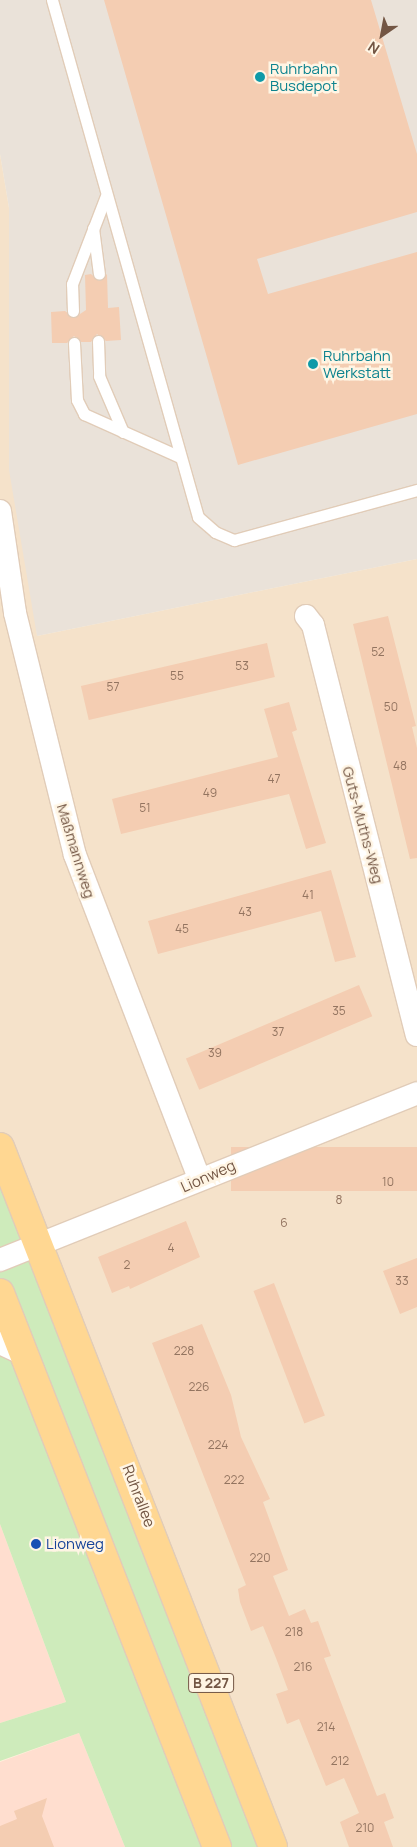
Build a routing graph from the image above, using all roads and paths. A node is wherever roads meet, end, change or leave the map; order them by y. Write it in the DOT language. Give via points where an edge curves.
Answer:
graph roads {
  1 [pos="52,0"];
  2 [pos="106,196"];
  3 [pos="93,226"];
  4 [pos="99,274"];
  5 [pos="74,311"];
  6 [pos="98,341"];
  7 [pos="74,342"];
  8 [pos="123,432"];
  9 [pos="180,457"];
  10 [pos="417,490"];
  11 [pos="0,511"];
  12 [pos="306,616"];
  13 [pos="417,1035"];
  14 [pos="417,1093"];
  15 [pos="0,1147"];
  16 [pos="199,1178"];
  17 [pos="39,1248"];
  18 [pos="0,1260"];
  19 [pos="0,1293"];
  20 [pos="0,1342"];
  21 [pos="24,1354"];
  22 [pos="217,1847"];
  23 [pos="274,1847"];
  1 -- 2 [label="lane"];
  2 -- 3 [label="lane"];
  2 -- 9 [label="lane"];
  3 -- 4 [label="lane"];
  3 -- 5 [label="lane" via="72,284"];
  6 -- 8 [label="lane" via="102,389"];
  7 -- 8 [label="lane" via="77,400 84,414"];
  8 -- 9 [label="lane"];
  9 -- 10 [label="lane" via="198,517 215,532 234,540"];
  11 -- 16 [label="street, Maßmannweg" via="15,613 75,855"];
  12 -- 13 [label="street, Guts-Muths-Weg" via="312,625"];
  14 -- 16 [label="street, Lionweg"];
  15 -- 17 [label="main road, Ruhrallee / B 227"];
  16 -- 17 [label="street, Lionweg"];
  17 -- 18 [label="street, Lionweg"];
  17 -- 23 [label="main road, Ruhrallee / B 227"];
  19 -- 21 [label="main road"];
  20 -- 21 [label="street"];
  21 -- 22 [label="main road"];
}
